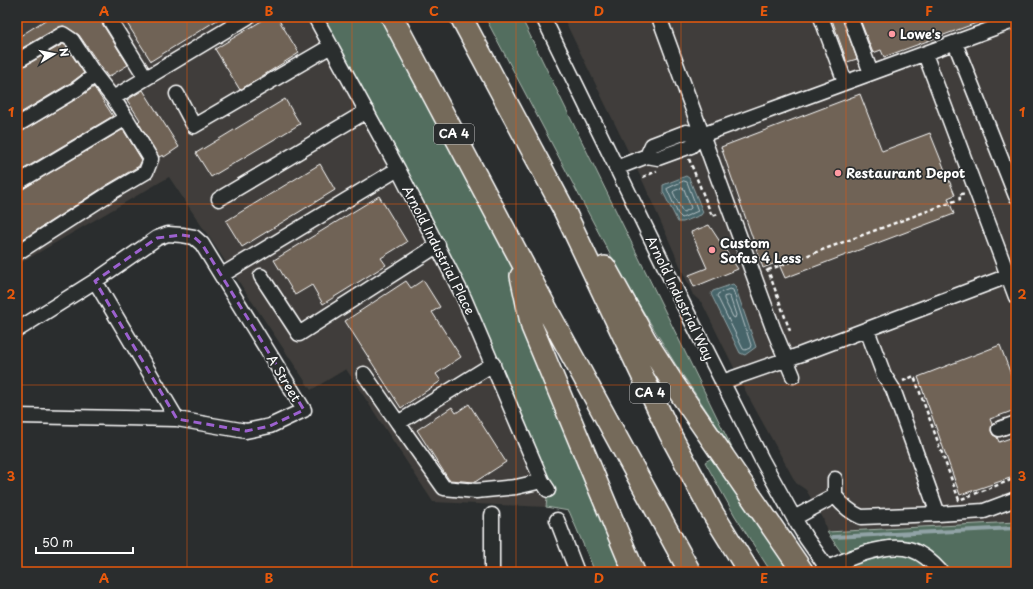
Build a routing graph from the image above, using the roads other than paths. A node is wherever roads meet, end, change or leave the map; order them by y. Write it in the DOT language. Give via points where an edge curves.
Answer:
graph roads {
  1 [pos="108,17"];
  2 [pos="248,17"];
  3 [pos="315,17"];
  4 [pos="392,17"];
  5 [pos="461,17"];
  6 [pos="543,17"];
  7 [pos="659,17"];
  8 [pos="821,17"];
  9 [pos="850,17"];
  10 [pos="1016,20"];
  11 [pos="955,43"];
  12 [pos="331,46"];
  13 [pos="925,54"];
  14 [pos="17,61"];
  15 [pos="871,73"];
  16 [pos="95,75"];
  17 [pos="146,78"];
  18 [pos="845,82"];
  19 [pos="177,94"];
  20 [pos="113,98"];
  21 [pos="367,111"];
  22 [pos="126,118"];
  23 [pos="17,125"];
  24 [pos="702,135"];
  25 [pos="616,168"];
  26 [pos="398,169"];
  27 [pos="17,183"];
  28 [pos="1016,196"];
  29 [pos="219,199"];
  30 [pos="563,208"];
  31 [pos="438,245"];
  32 [pos="516,250"];
  33 [pos="17,252"];
  34 [pos="1012,274"];
  35 [pos="222,275"];
  36 [pos="261,276"];
  37 [pos="95,281"];
  38 [pos="1016,297"];
  39 [pos="17,330"];
  40 [pos="867,330"];
  41 [pos="786,360"];
  42 [pos="493,364"];
  43 [pos="364,374"];
  44 [pos="793,376"];
  45 [pos="722,382"];
  46 [pos="17,416"];
  47 [pos="177,419"];
  48 [pos="398,423"];
  49 [pos="1016,423"];
  50 [pos="999,429"];
  51 [pos="835,478"];
  52 [pos="835,496"];
  53 [pos="1016,499"];
  54 [pos="938,514"];
  55 [pos="492,516"];
  56 [pos="794,518"];
  57 [pos="557,520"];
  58 [pos="826,571"];
  59 [pos="492,572"];
  60 [pos="577,572"];
  61 [pos="634,572"];
  62 [pos="690,572"];
  63 [pos="749,572"];
  64 [pos="803,572"];
  65 [pos="941,572"];
  1 -- 17 [label="street"];
  2 -- 17 [label="street"];
  3 -- 12 [label="street, Arnold Industrial Place"];
  4 -- 32 [label="highway, CA 4"];
  5 -- 30 [label="highway, CA 4"];
  6 -- 25 [label="street, Arnold Industrial Way"];
  7 -- 24 [label="street"];
  8 -- 18 [label="street"];
  9 -- 15 [label="street"];
  10 -- 11 [label="street"];
  11 -- 13 [label="street"];
  11 -- 28 [label="street"];
  12 -- 19 [label="street" via="194,126"];
  12 -- 21 [label="street, Arnold Industrial Place"];
  13 -- 15 [label="street"];
  13 -- 34 [label="street"];
  14 -- 16 [label="street" via="64,34 72,40"];
  15 -- 18 [label="street"];
  16 -- 20 [label="street"];
  16 -- 23 [label="street"];
  17 -- 20 [label="street"];
  18 -- 24 [label="street"];
  20 -- 22 [label="street"];
  21 -- 26 [label="street, Arnold Industrial Place"];
  21 -- 29 [label="street"];
  22 -- 27 [label="street"];
  22 -- 33 [label="street" via="151,159 146,172"];
  24 -- 25 [label="street" via="691,146 658,158 647,156"];
  24 -- 41 [label="street"];
  25 -- 45 [label="street, Arnold Industrial Way"];
  26 -- 31 [label="street, Arnold Industrial Place"];
  26 -- 35 [label="street"];
  30 -- 63 [label="highway, CA 4" via="670,434 712,512"];
  30 -- 64 [label="highway" via="594,249 673,383"];
  31 -- 36 [label="street" via="299,334"];
  31 -- 42 [label="street, Arnold Industrial Place"];
  32 -- 61 [label="highway" via="532,327"];
  32 -- 62 [label="highway, CA 4" via="672,543"];
  34 -- 38 [label="street"];
  34 -- 40 [label="street"];
  35 -- 37 [label="street, A Street" via="202,244 194,237 168,234 157,238"];
  35 -- 47 [label="street, A Street" via="304,410 270,426 246,431"];
  37 -- 39 [label="street, A Street"];
  37 -- 47 [label="street"];
  40 -- 41 [label="street"];
  40 -- 54 [label="street" via="884,375 893,389"];
  41 -- 44 [label="street"];
  41 -- 45 [label="street"];
  42 -- 48 [label="street"];
  42 -- 48 [label="street, Arnold Industrial Place" via="545,485 476,491 444,488"];
  43 -- 48 [label="street"];
  45 -- 56 [label="street, Arnold Industrial Way"];
  46 -- 47 [label="street, A Street"];
  49 -- 50 [label="street"];
  51 -- 52 [label="street"];
  52 -- 54 [label="street" via="843,506 861,517"];
  52 -- 56 [label="street"];
  53 -- 54 [label="street" via="984,511"];
  55 -- 59 [label="street"];
  56 -- 58 [label="street, Arnold Industrial Way"];
  57 -- 60 [label="street"];
  58 -- 65 [label="street" via="868,552 891,547 911,550 929,559"];
}
